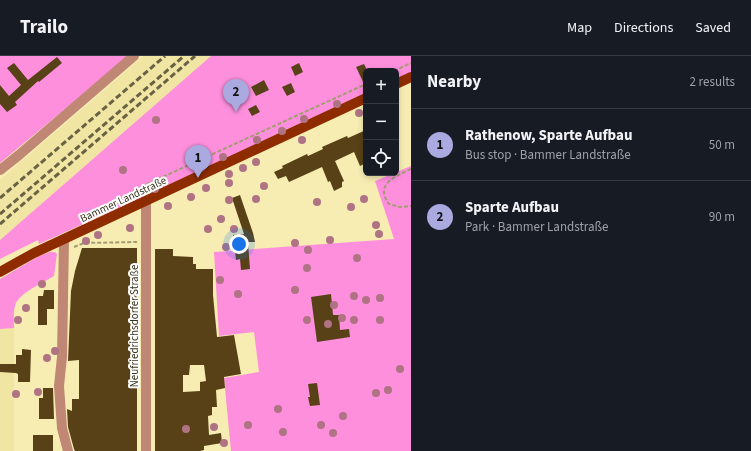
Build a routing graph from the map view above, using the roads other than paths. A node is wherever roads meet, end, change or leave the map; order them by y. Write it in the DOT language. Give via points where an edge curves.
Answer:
graph roads {
  1 [pos="134,56"];
  2 [pos="411,77"];
  3 [pos="399,83"];
  4 [pos="363,99"];
  5 [pos="0,170"];
  6 [pos="146,201"];
  7 [pos="64,239"];
  8 [pos="0,272"];
  9 [pos="68,451"];
  10 [pos="146,451"];
  1 -- 5 [label="street"];
  2 -- 3 [label="main road"];
  4 -- 6 [label="main road, Bammer Landstraße"];
  6 -- 7 [label="main road, Bammer Landstraße"];
  6 -- 10 [label="street, Neufriedrichsdorfer Straße"];
  7 -- 8 [label="main road, Bammer Landstraße"];
  7 -- 9 [label="street" via="62,357 59,386 62,428"];
}
